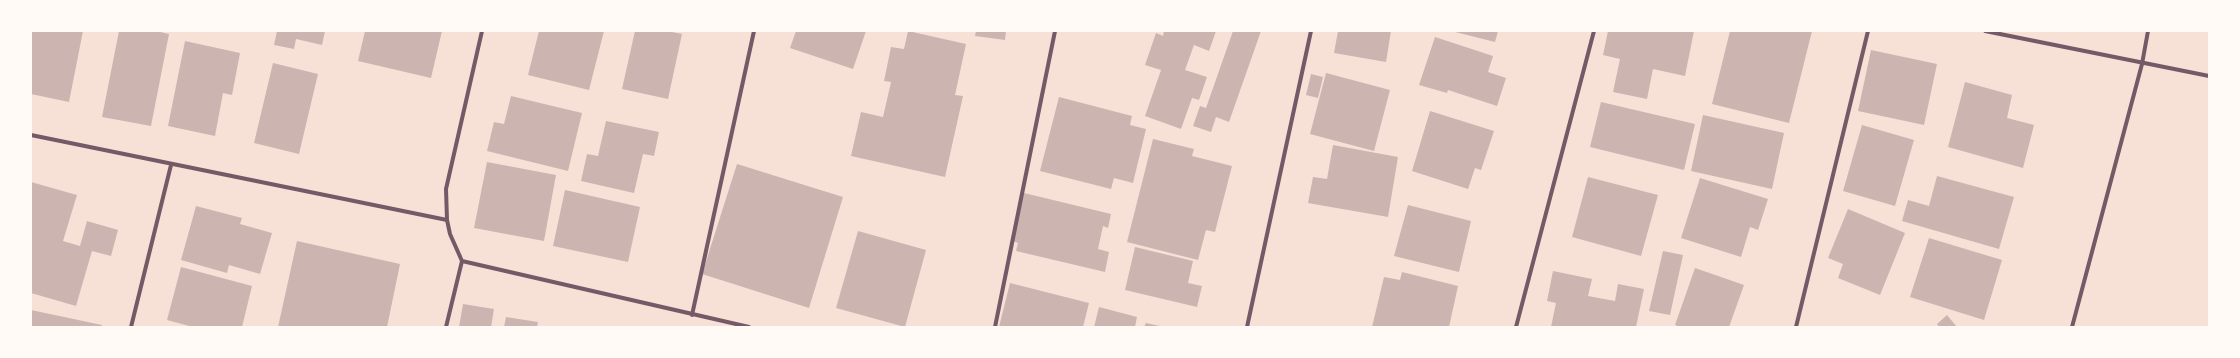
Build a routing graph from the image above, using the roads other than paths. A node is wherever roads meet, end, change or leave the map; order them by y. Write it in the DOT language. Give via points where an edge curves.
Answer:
graph roads {
  1 [pos="482,31"];
  2 [pos="754,31"];
  3 [pos="1055,31"];
  4 [pos="1311,31"];
  5 [pos="1594,31"];
  6 [pos="1868,31"];
  7 [pos="1985,31"];
  8 [pos="2148,31"];
  9 [pos="2142,64"];
  10 [pos="2209,76"];
  11 [pos="31,135"];
  12 [pos="171,165"];
  13 [pos="446,220"];
  14 [pos="462,261"];
  15 [pos="692,315"];
  16 [pos="130,327"];
  17 [pos="446,327"];
  18 [pos="749,327"];
  19 [pos="995,327"];
  20 [pos="1248,327"];
  21 [pos="1516,327"];
  22 [pos="1796,327"];
  23 [pos="2072,327"];
  1 -- 13 [label="street" via="446,189"];
  2 -- 15 [label="street"];
  3 -- 19 [label="street"];
  4 -- 20 [label="street"];
  5 -- 21 [label="street"];
  6 -- 22 [label="street"];
  7 -- 9 [label="street"];
  8 -- 9 [label="street"];
  9 -- 10 [label="street"];
  9 -- 23 [label="street"];
  11 -- 12 [label="street"];
  12 -- 13 [label="street"];
  12 -- 16 [label="street"];
  13 -- 14 [label="street"];
  14 -- 15 [label="street"];
  14 -- 17 [label="street"];
  15 -- 18 [label="street"];
}
